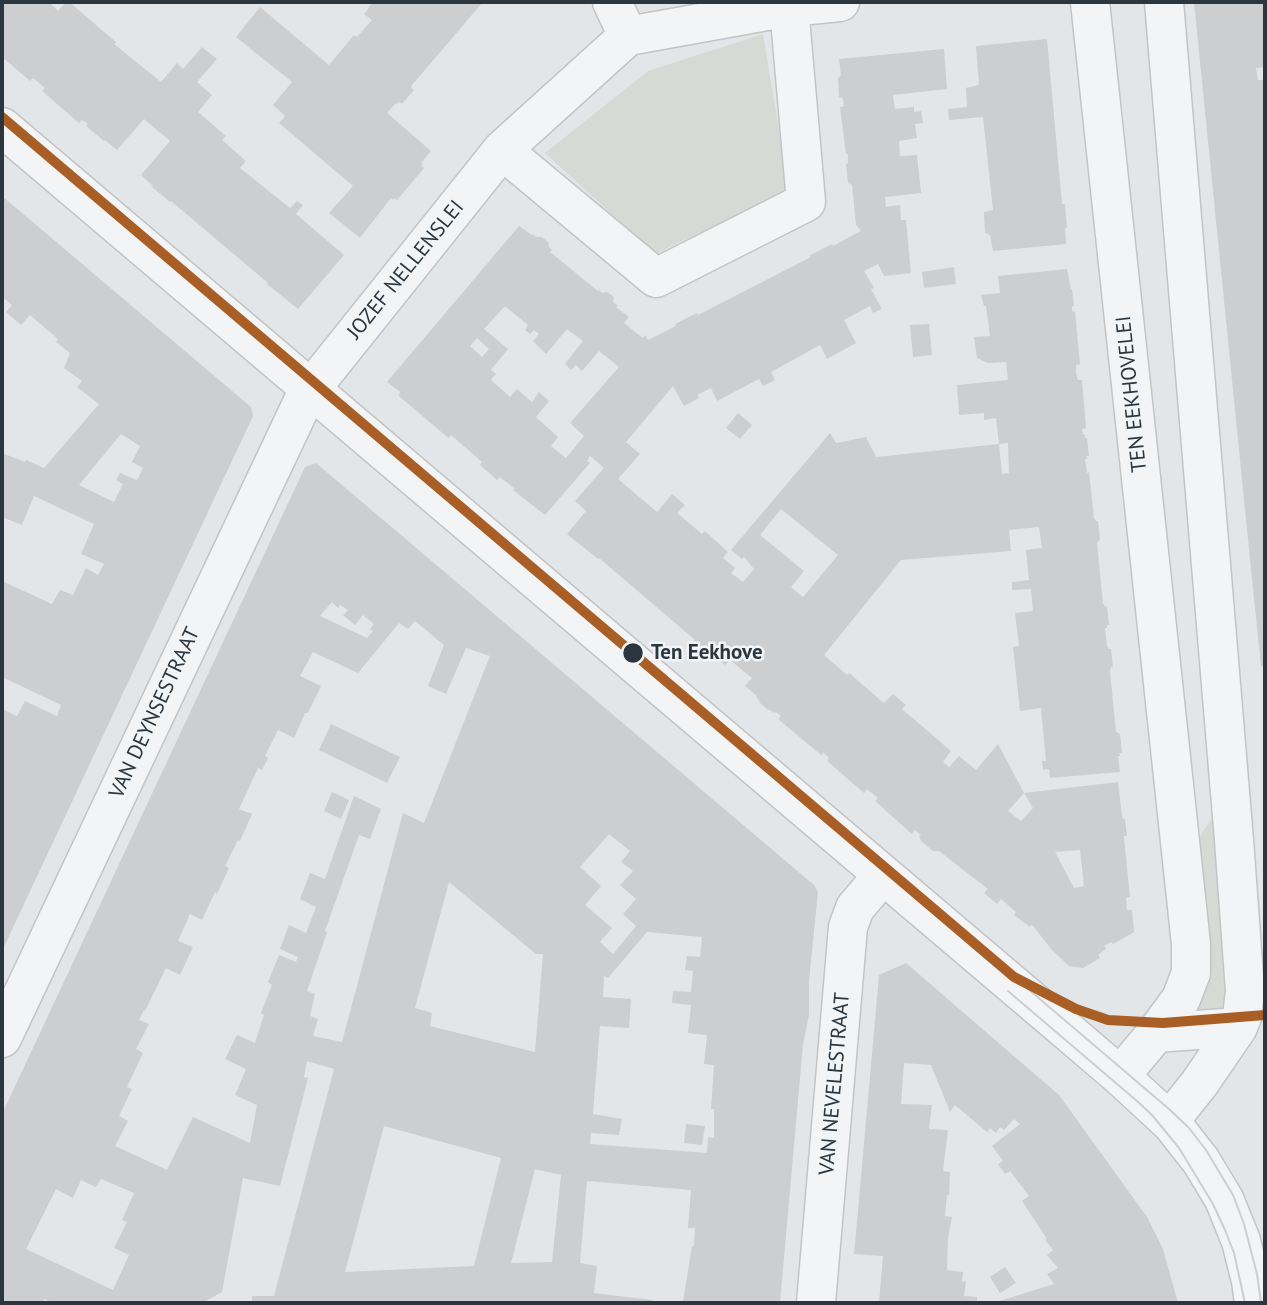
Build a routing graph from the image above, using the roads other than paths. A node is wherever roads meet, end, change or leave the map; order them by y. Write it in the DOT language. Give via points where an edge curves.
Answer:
graph roads {
  1 [pos="611,2"];
  2 [pos="840,2"];
  3 [pos="1090,2"];
  4 [pos="1164,2"];
  5 [pos="789,7"];
  6 [pos="628,37"];
  7 [pos="2,127"];
  8 [pos="502,150"];
  9 [pos="310,389"];
  10 [pos="1228,779"];
  11 [pos="1174,786"];
  12 [pos="883,875"];
  13 [pos="1238,1027"];
  14 [pos="1156,1033"];
  15 [pos="2,1038"];
  16 [pos="1120,1076"];
  17 [pos="1172,1124"];
  18 [pos="816,1303"];
  19 [pos="1254,1303"];
  1 -- 6 [label="street"];
  2 -- 5 [label="street"];
  3 -- 11 [label="street, TEN EEKHOVELEI"];
  4 -- 10 [label="street"];
  5 -- 6 [label="street"];
  5 -- 8 [label="street" via="806,202 656,278"];
  6 -- 8 [label="street, JOZEF NELLENSLEI"];
  7 -- 9 [label="street"];
  8 -- 9 [label="street, JOZEF NELLENSLEI"];
  9 -- 12 [label="street"];
  9 -- 15 [label="street, VAN DEYNSESTRAAT"];
  10 -- 11 [label="street"];
  10 -- 13 [label="street" via="1245,991"];
  11 -- 14 [label="street, TEN EEKHOVELEI" via="1191,973 1181,999"];
  12 -- 16 [label="street"];
  12 -- 18 [label="street, VAN NEVELESTRAAT" via="855,908 848,927"];
  13 -- 14 [label="street"];
  13 -- 17 [label="street"];
  14 -- 16 [label="street, TEN EEKHOVELEI"];
  16 -- 17 [label="street"];
  17 -- 19 [label="street" via="1224,1199 1241,1241"];
}
